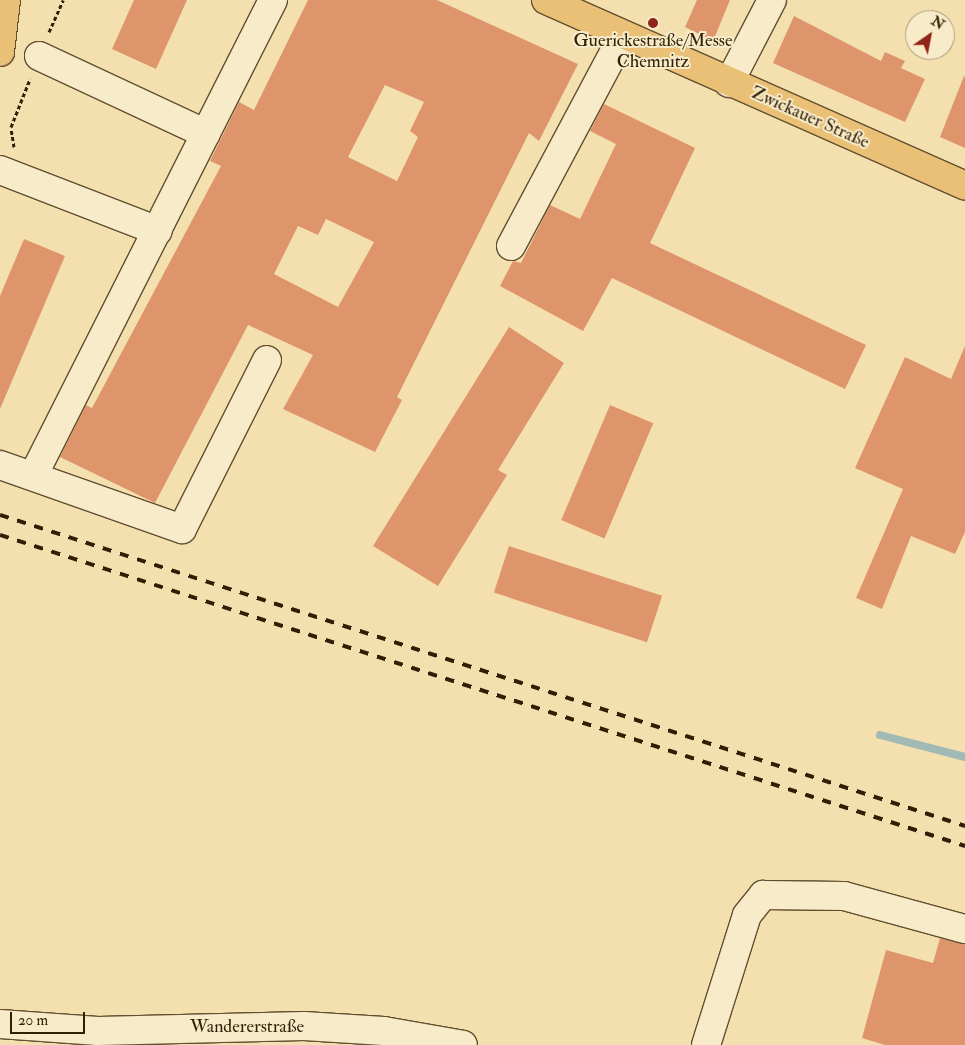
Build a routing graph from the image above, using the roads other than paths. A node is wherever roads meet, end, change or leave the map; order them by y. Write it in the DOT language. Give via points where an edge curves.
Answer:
graph roads {
  1 [pos="273,0"];
  2 [pos="772,0"];
  3 [pos="559,3"];
  4 [pos="4,9"];
  5 [pos="623,35"];
  6 [pos="0,52"];
  7 [pos="39,56"];
  8 [pos="729,82"];
  9 [pos="206,134"];
  10 [pos="0,170"];
  11 [pos="965,186"];
  12 [pos="158,231"];
  13 [pos="512,246"];
  14 [pos="267,360"];
  15 [pos="0,464"];
  16 [pos="32,476"];
  17 [pos="965,929"];
  18 [pos="0,1024"];
  19 [pos="463,1045"];
  20 [pos="706,1045"];
  1 -- 9 [label="street"];
  2 -- 8 [label="street"];
  3 -- 5 [label="main road, Zwickauer Straße"];
  4 -- 6 [label="main road"];
  5 -- 8 [label="main road, Zwickauer Straße"];
  5 -- 13 [label="street"];
  7 -- 9 [label="street"];
  8 -- 11 [label="main road, Zwickauer Straße"];
  9 -- 12 [label="street"];
  10 -- 12 [label="street" via="25,183"];
  12 -- 16 [label="street"];
  14 -- 16 [label="street" via="182,530"];
  15 -- 16 [label="street"];
  17 -- 20 [label="street" via="844,896 763,895 748,915"];
  18 -- 19 [label="street, Wandererstraße" via="98,1031 304,1026 384,1031"];
}
